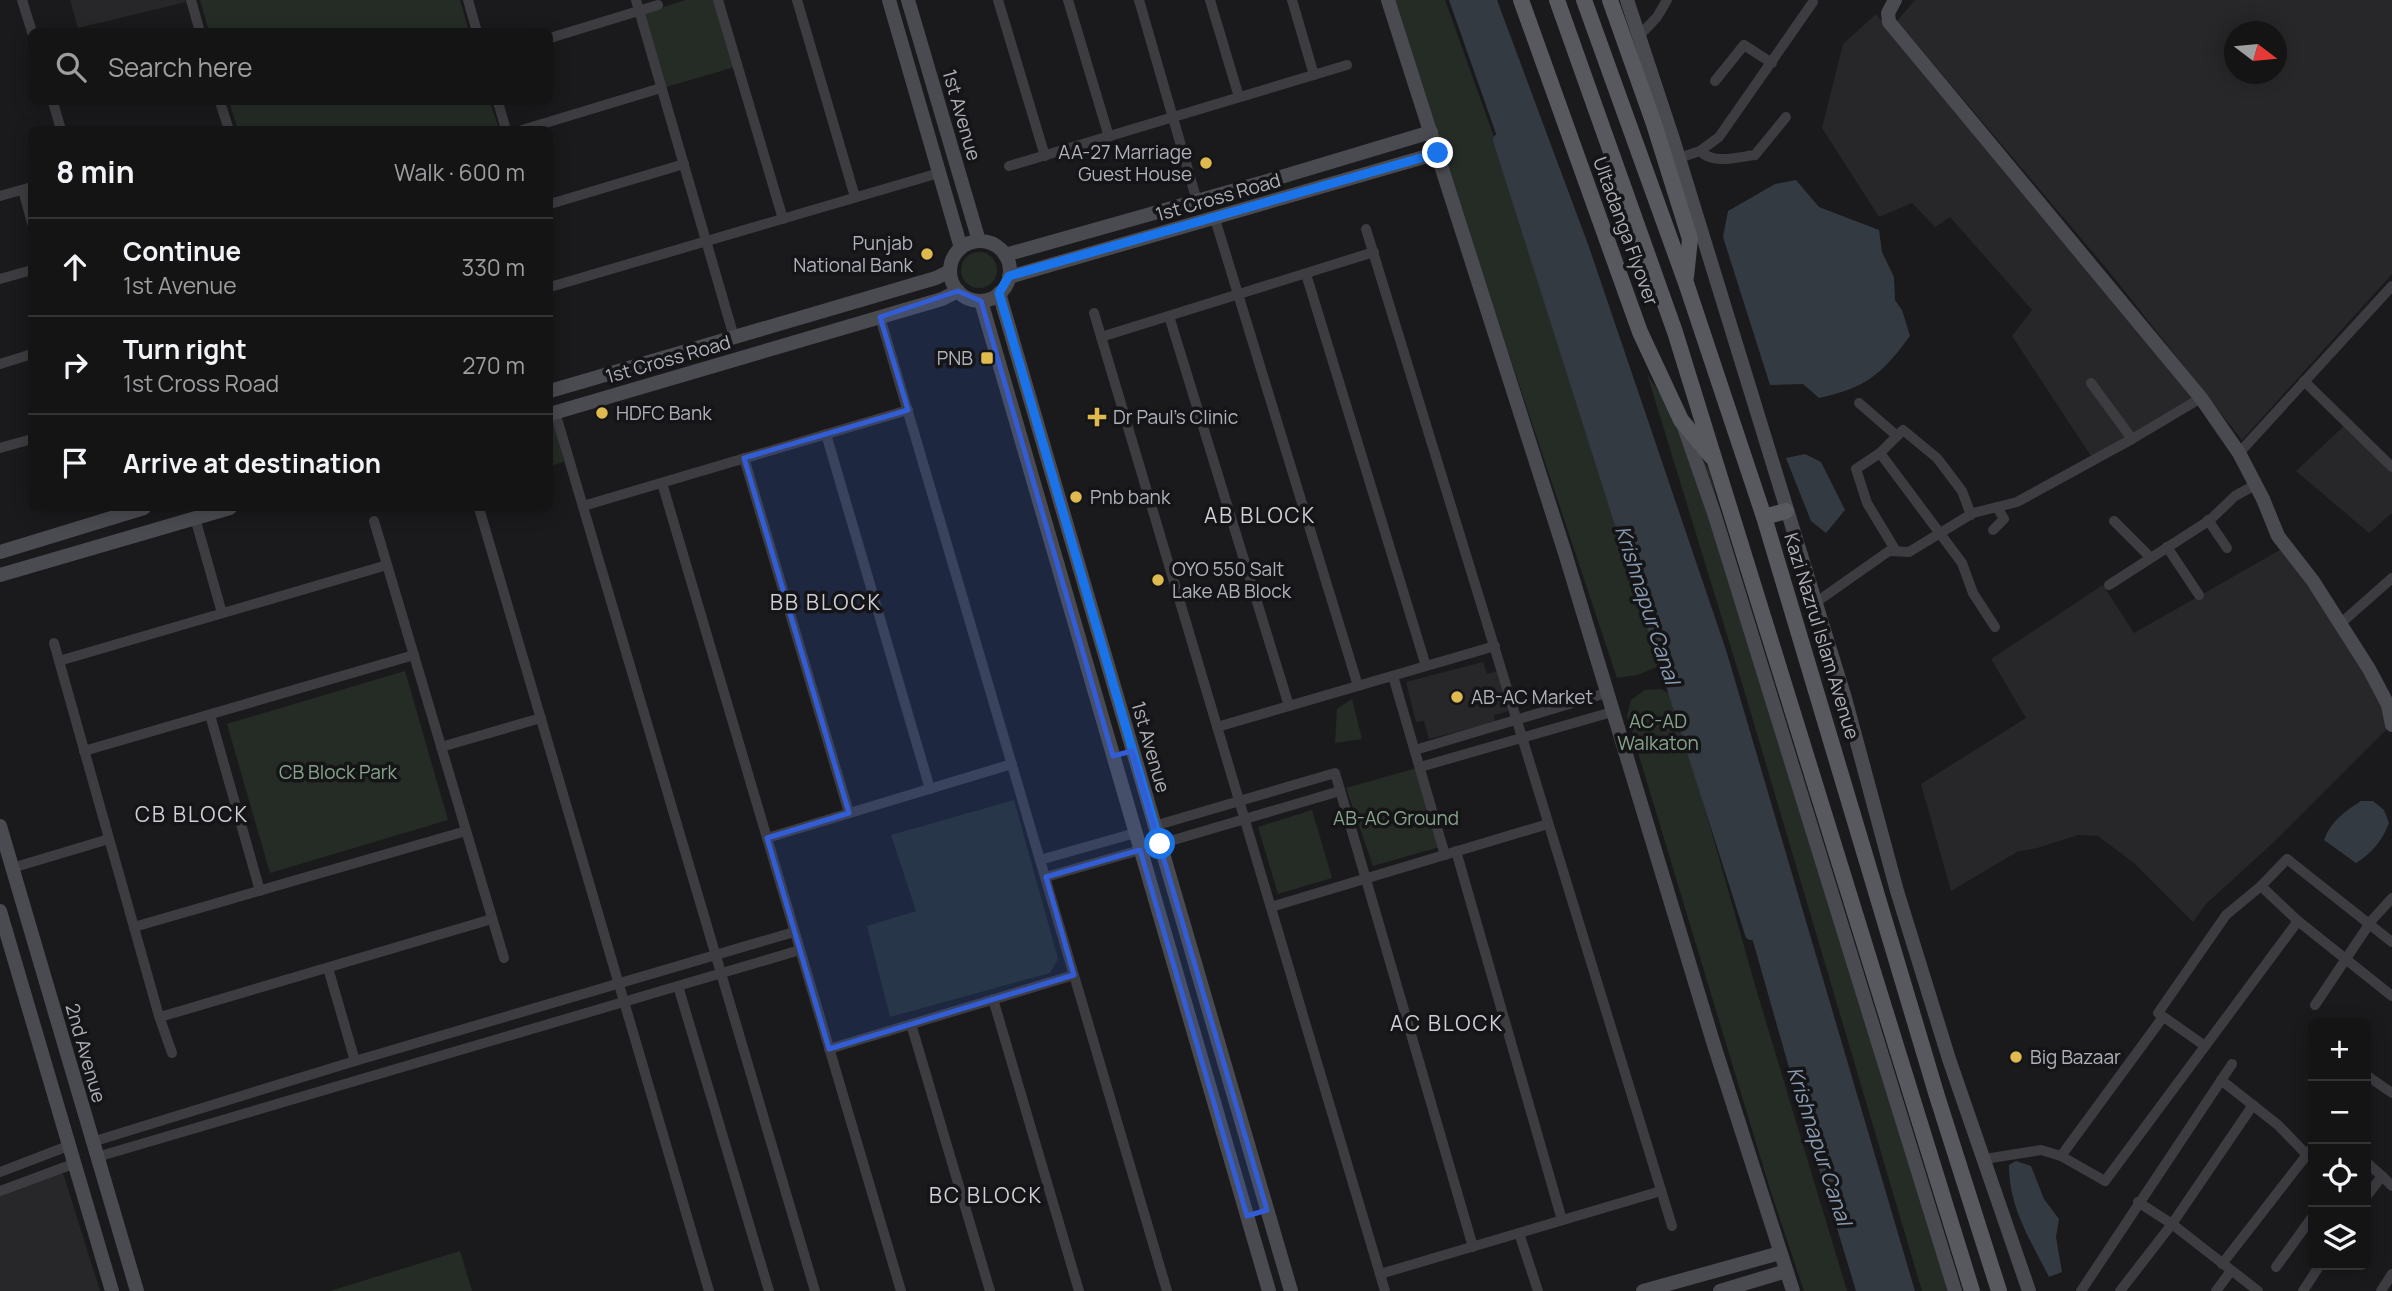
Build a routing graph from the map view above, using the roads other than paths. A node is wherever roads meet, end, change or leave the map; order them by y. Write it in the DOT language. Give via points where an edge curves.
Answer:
graph roads {
  1 [pos="22,0"];
  2 [pos="191,0"];
  3 [pos="468,0"];
  4 [pos="636,0"];
  5 [pos="718,0"];
  6 [pos="797,0"];
  7 [pos="889,0"];
  8 [pos="908,0"];
  9 [pos="998,0"];
  10 [pos="1068,0"];
  11 [pos="1139,0"];
  12 [pos="1210,0"];
  13 [pos="1292,0"];
  14 [pos="1388,0"];
  15 [pos="1521,0"];
  16 [pos="1557,0"];
  17 [pos="1584,0"];
  18 [pos="1610,0"];
  19 [pos="1627,0"];
  20 [pos="1667,0"];
  21 [pos="1895,0"];
  22 [pos="1813,2"];
  23 [pos="658,5"];
  24 [pos="639,11"];
  25 [pos="31,28"];
  26 [pos="199,28"];
  27 [pos="476,28"];
  28 [pos="1640,35"];
  29 [pos="553,37"];
  30 [pos="1772,63"];
  31 [pos="1347,65"];
  32 [pos="1314,75"];
  33 [pos="1715,81"];
  34 [pos="661,88"];
  35 [pos="934,89"];
  36 [pos="916,94"];
  37 [pos="1239,97"];
  38 [pos="54,105"];
  39 [pos="221,105"];
  40 [pos="499,105"];
  41 [pos="1173,117"];
  42 [pos="1786,117"];
  43 [pos="60,126"];
  44 [pos="227,126"];
  45 [pos="505,126"];
  46 [pos="535,126"];
  47 [pos="1432,131"];
  48 [pos="1109,137"];
  49 [pos="1700,151"];
  50 [pos="1438,153"];
  51 [pos="1045,156"];
  52 [pos="1679,158"];
  53 [pos="684,163"];
  54 [pos="1009,166"];
  55 [pos="939,173"];
  56 [pos="1265,182"];
  57 [pos="27,188"];
  58 [pos="0,196"];
  59 [pos="855,197"];
  60 [pos="1197,201"];
  61 [pos="1270,201"];
  62 [pos="553,203"];
  63 [pos="783,219"];
  64 [pos="1215,219"];
  65 [pos="1366,229"];
  66 [pos="706,241"];
  67 [pos="979,241"];
  68 [pos="961,248"];
  69 [pos="1374,253"];
  70 [pos="1005,255"];
  71 [pos="28,271"];
  72 [pos="950,271"];
  73 [pos="1306,274"];
  74 [pos="1009,276"];
  75 [pos="0,279"];
  76 [pos="553,282"];
  77 [pos="1686,283"];
  78 [pos="2392,286"];
  79 [pos="958,291"];
  80 [pos="999,293"];
  81 [pos="1238,295"];
  82 [pos="981,301"];
  83 [pos="1094,313"];
  84 [pos="1170,316"];
  85 [pos="880,317"];
  86 [pos="734,337"];
  87 [pos="1101,337"];
  88 [pos="28,355"];
  89 [pos="0,364"];
  90 [pos="619,371"];
  91 [pos="2304,381"];
  92 [pos="2091,383"];
  93 [pos="553,390"];
  94 [pos="626,391"];
  95 [pos="2201,398"];
  96 [pos="1859,403"];
  97 [pos="908,410"];
  98 [pos="553,413"];
  99 [pos="553,416"];
  100 [pos="1681,420"];
  101 [pos="826,434"];
  102 [pos="1897,436"];
  103 [pos="2132,439"];
  104 [pos="28,440"];
  105 [pos="0,448"];
  106 [pos="1880,453"];
  107 [pos="2239,453"];
  108 [pos="744,458"];
  109 [pos="1717,463"];
  110 [pos="2392,467"];
  111 [pos="662,483"];
  112 [pos="2255,485"];
  113 [pos="1056,486"];
  114 [pos="1037,492"];
  115 [pos="583,506"];
  116 [pos="1997,507"];
  117 [pos="135,511"];
  118 [pos="220,511"];
  119 [pos="480,511"];
  120 [pos="1786,511"];
  121 [pos="1970,515"];
  122 [pos="1764,517"];
  123 [pos="195,518"];
  124 [pos="2208,520"];
  125 [pos="374,521"];
  126 [pos="2114,522"];
  127 [pos="93,525"];
  128 [pos="1993,530"];
  129 [pos="1939,533"];
  130 [pos="99,546"];
  131 [pos="2167,547"];
  132 [pos="2227,548"];
  133 [pos="1896,551"];
  134 [pos="0,552"];
  135 [pos="2150,557"];
  136 [pos="387,565"];
  137 [pos="0,575"];
  138 [pos="2392,578"];
  139 [pos="2109,585"];
  140 [pos="2199,595"];
  141 [pos="1815,603"];
  142 [pos="222,613"];
  143 [pos="2340,624"];
  144 [pos="1995,627"];
  145 [pos="54,643"];
  146 [pos="1494,646"];
  147 [pos="414,655"];
  148 [pos="58,661"];
  149 [pos="1426,666"];
  150 [pos="1393,676"];
  151 [pos="1358,686"];
  152 [pos="1606,693"];
  153 [pos="1289,706"];
  154 [pos="1612,712"];
  155 [pos="210,715"];
  156 [pos="541,718"];
  157 [pos="1517,720"];
  158 [pos="2392,725"];
  159 [pos="1217,727"];
  160 [pos="1522,737"];
  161 [pos="441,747"];
  162 [pos="1415,750"];
  163 [pos="84,751"];
  164 [pos="1132,751"];
  165 [pos="1113,756"];
  166 [pos="1012,764"];
  167 [pos="1420,768"];
  168 [pos="930,789"];
  169 [pos="1340,791"];
  170 [pos="1240,801"];
  171 [pos="849,813"];
  172 [pos="1245,819"];
  173 [pos="1548,824"];
  174 [pos="0,826"];
  175 [pos="1154,826"];
  176 [pos="466,831"];
  177 [pos="1135,833"];
  178 [pos="767,838"];
  179 [pos="109,839"];
  180 [pos="1160,844"];
  181 [pos="1140,850"];
  182 [pos="1451,853"];
  183 [pos="1040,860"];
  184 [pos="12,867"];
  185 [pos="1046,877"];
  186 [pos="1366,878"];
  187 [pos="2261,886"];
  188 [pos="260,891"];
  189 [pos="2392,898"];
  190 [pos="1271,907"];
  191 [pos="0,911"];
  192 [pos="492,919"];
  193 [pos="2298,921"];
  194 [pos="2370,923"];
  195 [pos="134,927"];
  196 [pos="794,932"];
  197 [pos="2392,942"];
  198 [pos="800,950"];
  199 [pos="715,955"];
  200 [pos="504,958"];
  201 [pos="2345,959"];
  202 [pos="328,968"];
  203 [pos="721,973"];
  204 [pos="1074,975"];
  205 [pos="620,983"];
  206 [pos="678,986"];
  207 [pos="2392,996"];
  208 [pos="993,999"];
  209 [pos="625,1001"];
  210 [pos="2315,1005"];
  211 [pos="160,1017"];
  212 [pos="2163,1017"];
  213 [pos="911,1024"];
  214 [pos="440,1036"];
  215 [pos="2205,1046"];
  216 [pos="829,1049"];
  217 [pos="447,1053"];
  218 [pos="172,1054"];
  219 [pos="355,1061"];
  220 [pos="2232,1064"];
  221 [pos="2371,1078"];
  222 [pos="2221,1080"];
  223 [pos="2392,1093"];
  224 [pos="2253,1105"];
  225 [pos="92,1142"];
  226 [pos="68,1146"];
  227 [pos="2308,1151"];
  228 [pos="2061,1156"];
  229 [pos="97,1157"];
  230 [pos="2308,1158"];
  231 [pos="1984,1159"];
  232 [pos="74,1164"];
  233 [pos="2371,1166"];
  234 [pos="0,1172"];
  235 [pos="2382,1176"];
  236 [pos="2392,1186"];
  237 [pos="0,1191"];
  238 [pos="1661,1191"];
  239 [pos="2371,1191"];
  240 [pos="2138,1202"];
  241 [pos="1267,1210"];
  242 [pos="114,1214"];
  243 [pos="1247,1216"];
  244 [pos="91,1220"];
  245 [pos="1562,1220"];
  246 [pos="2308,1223"];
  247 [pos="2172,1224"];
  248 [pos="1672,1227"];
  249 [pos="1519,1233"];
  250 [pos="1473,1247"];
  251 [pos="1780,1253"];
  252 [pos="2276,1267"];
  253 [pos="2227,1268"];
  254 [pos="2317,1270"];
  255 [pos="1786,1271"];
  256 [pos="2392,1274"];
  257 [pos="1380,1275"];
  258 [pos="112,1291"];
  259 [pos="137,1291"];
  260 [pos="709,1291"];
  261 [pos="769,1291"];
  262 [pos="815,1291"];
  263 [pos="901,1291"];
  264 [pos="990,1291"];
  265 [pos="1079,1291"];
  266 [pos="1167,1291"];
  267 [pos="1269,1291"];
  268 [pos="1291,1291"];
  269 [pos="1385,1291"];
  270 [pos="1538,1291"];
  271 [pos="1643,1291"];
  272 [pos="1720,1291"];
  273 [pos="1793,1291"];
  274 [pos="1955,1291"];
  275 [pos="1972,1291"];
  276 [pos="1999,1291"];
  277 [pos="2029,1291"];
  278 [pos="2081,1291"];
  279 [pos="2120,1291"];
  280 [pos="2216,1291"];
  281 [pos="2258,1291"];
  282 [pos="2303,1291"];
  283 [pos="2381,1291"];
  1 -- 25 [label="street"];
  2 -- 26 [label="street"];
  3 -- 27 [label="street"];
  4 -- 24 [label="street"];
  5 -- 63 [label="street"];
  6 -- 59 [label="street"];
  7 -- 36 [label="street"];
  8 -- 35 [label="street, 1st Avenue"];
  9 -- 51 [label="street"];
  10 -- 48 [label="street"];
  11 -- 41 [label="street"];
  12 -- 37 [label="street"];
  13 -- 32 [label="street"];
  14 -- 47 [label="street"];
  15 -- 100 [label="main road, Ultadanga Flyover" via="1640,332"];
  16 -- 109 [label="main road"];
  17 -- 77 [label="main road, Kazi Nazrul Islam Avenue"];
  18 -- 77 [label="main road, Ultadanga Flyover" via="1690,239"];
  19 -- 28 [label="street, Kazi Nazrul Islam Avenue"];
  20 -- 28 [label="street"];
  21 -- 95 [label="street" via="1889,22"];
  22 -- 30 [label="street"];
  23 -- 24 [label="street"];
  24 -- 29 [label="street"];
  24 -- 34 [label="street"];
  28 -- 52 [label="street, Kazi Nazrul Islam Avenue"];
  30 -- 33 [label="street" via="1744,45"];
  30 -- 49 [label="street" via="1719,137"];
  31 -- 32 [label="street"];
  32 -- 37 [label="street"];
  34 -- 46 [label="street"];
  34 -- 53 [label="street"];
  35 -- 36 [label="street"];
  35 -- 67 [label="street, 1st Avenue"];
  36 -- 55 [label="street"];
  37 -- 41 [label="street"];
  38 -- 43 [label="street"];
  39 -- 44 [label="street"];
  40 -- 45 [label="street"];
  41 -- 48 [label="street"];
  41 -- 60 [label="street"];
  42 -- 49 [label="street" via="1755,155 1717,159"];
  47 -- 50 [label="street"];
  47 -- 56 [label="street"];
  48 -- 51 [label="street"];
  49 -- 52 [label="street"];
  50 -- 61 [label="street, 1st Cross Road"];
  50 -- 152 [label="street"];
  51 -- 54 [label="street"];
  52 -- 120 [label="street, Kazi Nazrul Islam Avenue"];
  53 -- 62 [label="street"];
  53 -- 66 [label="street"];
  55 -- 59 [label="street"];
  55 -- 68 [label="street"];
  56 -- 60 [label="street"];
  56 -- 61 [label="street"];
  57 -- 58 [label="street"];
  59 -- 63 [label="street"];
  60 -- 70 [label="street"];
  61 -- 64 [label="street, 1st Cross Road"];
  63 -- 66 [label="street"];
  64 -- 74 [label="street, 1st Cross Road"];
  64 -- 81 [label="street"];
  65 -- 69 [label="street"];
  66 -- 76 [label="street"];
  66 -- 86 [label="street"];
  67 -- 68 [label="street"];
  67 -- 70 [label="street" via="994,244"];
  68 -- 72 [label="street"];
  69 -- 73 [label="street"];
  69 -- 146 [label="street"];
  70 -- 74 [label="street"];
  71 -- 75 [label="street"];
  72 -- 79 [label="street"];
  72 -- 86 [label="street, 1st Cross Road"];
  73 -- 81 [label="street"];
  73 -- 149 [label="street"];
  74 -- 80 [label="street"];
  77 -- 122 [label="main road, Kazi Nazrul Islam Avenue"];
  78 -- 91 [label="street"];
  79 -- 82 [label="street"];
  79 -- 85 [label="street, 1st Cross Road"];
  80 -- 82 [label="street"];
  80 -- 113 [label="street, 1st Avenue"];
  81 -- 84 [label="street"];
  81 -- 151 [label="street"];
  82 -- 114 [label="street, 1st Avenue"];
  83 -- 87 [label="street"];
  84 -- 87 [label="street"];
  84 -- 153 [label="street"];
  85 -- 94 [label="street, 1st Cross Road"];
  85 -- 97 [label="street"];
  86 -- 90 [label="street, 1st Cross Road"];
  87 -- 159 [label="street"];
  88 -- 89 [label="street"];
  90 -- 93 [label="street, 1st Cross Road"];
  90 -- 94 [label="street"];
  91 -- 107 [label="street"];
  91 -- 110 [label="street"];
  92 -- 103 [label="street"];
  94 -- 98 [label="street, 1st Cross Road"];
  95 -- 103 [label="street"];
  95 -- 107 [label="street"];
  96 -- 102 [label="street"];
  97 -- 101 [label="street"];
  97 -- 166 [label="street"];
  99 -- 115 [label="street"];
  100 -- 109 [label="main road, Ultadanga Flyover"];
  100 -- 274 [label="street" via="1715,516"];
  101 -- 108 [label="street"];
  101 -- 168 [label="street"];
  102 -- 106 [label="street"];
  102 -- 121 [label="street" via="1903,430 1937,458 1962,491"];
  103 -- 116 [label="street" via="2017,502"];
  104 -- 105 [label="street"];
  106 -- 129 [label="street"];
  106 -- 133 [label="street" via="1856,469 1867,503"];
  107 -- 112 [label="street"];
  108 -- 111 [label="street"];
  108 -- 171 [label="street"];
  109 -- 275 [label="main road"];
  111 -- 115 [label="street"];
  111 -- 178 [label="street"];
  112 -- 124 [label="street"];
  112 -- 143 [label="street" via="2278,536"];
  113 -- 114 [label="street"];
  113 -- 164 [label="street, 1st Avenue"];
  114 -- 165 [label="street, 1st Avenue"];
  115 -- 199 [label="street"];
  116 -- 121 [label="street"];
  116 -- 128 [label="street" via="2004,519"];
  117 -- 127 [label="street"];
  118 -- 123 [label="street"];
  119 -- 156 [label="street"];
  120 -- 122 [label="main road"];
  120 -- 141 [label="street, Kazi Nazrul Islam Avenue"];
  121 -- 129 [label="street"];
  122 -- 276 [label="main road, Kazi Nazrul Islam Avenue"];
  123 -- 130 [label="street"];
  123 -- 142 [label="street"];
  124 -- 131 [label="street"];
  124 -- 132 [label="street"];
  125 -- 136 [label="street"];
  126 -- 135 [label="street"];
  127 -- 130 [label="street"];
  127 -- 134 [label="street"];
  129 -- 133 [label="street" via="1909,552"];
  129 -- 144 [label="street" via="1962,563 1973,593"];
  130 -- 137 [label="street"];
  131 -- 135 [label="street"];
  131 -- 140 [label="street"];
  133 -- 141 [label="street" via="1889,551"];
  135 -- 139 [label="street"];
  136 -- 142 [label="street"];
  136 -- 147 [label="street"];
  138 -- 143 [label="street"];
  141 -- 231 [label="street, Kazi Nazrul Islam Avenue" via="1897,891"];
  142 -- 148 [label="street"];
  143 -- 158 [label="street" via="2388,705"];
  145 -- 148 [label="street"];
  146 -- 149 [label="street"];
  146 -- 157 [label="street"];
  147 -- 155 [label="street"];
  147 -- 161 [label="street"];
  148 -- 163 [label="street"];
  149 -- 150 [label="street"];
  150 -- 151 [label="street"];
  150 -- 162 [label="street"];
  151 -- 153 [label="street"];
  152 -- 154 [label="street"];
  152 -- 157 [label="street"];
  153 -- 159 [label="street"];
  154 -- 160 [label="street"];
  154 -- 251 [label="street"];
  155 -- 163 [label="street"];
  155 -- 188 [label="street"];
  156 -- 161 [label="street"];
  156 -- 205 [label="street"];
  157 -- 160 [label="street"];
  157 -- 162 [label="street"];
  159 -- 170 [label="street"];
  160 -- 167 [label="street"];
  160 -- 173 [label="street"];
  161 -- 176 [label="street"];
  162 -- 167 [label="street"];
  163 -- 179 [label="street"];
  164 -- 165 [label="street"];
  164 -- 175 [label="street, 1st Avenue"];
  165 -- 177 [label="street, 1st Avenue"];
  166 -- 168 [label="street"];
  166 -- 183 [label="street"];
  167 -- 182 [label="street"];
  168 -- 171 [label="street"];
  169 -- 170 [label="street" via="1335,774"];
  169 -- 172 [label="street"];
  169 -- 186 [label="street"];
  170 -- 172 [label="street"];
  170 -- 175 [label="street"];
  171 -- 178 [label="street"];
  172 -- 180 [label="street"];
  172 -- 190 [label="street"];
  173 -- 182 [label="street"];
  173 -- 238 [label="street"];
  174 -- 184 [label="street, 2nd Avenue"];
  175 -- 180 [label="street, 1st Avenue"];
  176 -- 188 [label="street"];
  176 -- 192 [label="street"];
  177 -- 181 [label="street, 1st Avenue"];
  177 -- 183 [label="street"];
  178 -- 196 [label="street"];
  179 -- 184 [label="street"];
  179 -- 195 [label="street"];
  180 -- 241 [label="street, 1st Avenue"];
  181 -- 185 [label="street"];
  181 -- 243 [label="street, 1st Avenue"];
  182 -- 186 [label="street"];
  182 -- 245 [label="street"];
  183 -- 185 [label="street"];
  184 -- 225 [label="street, 2nd Avenue"];
  185 -- 204 [label="street"];
  186 -- 190 [label="street"];
  186 -- 250 [label="street"];
  187 -- 193 [label="street"];
  187 -- 194 [label="street" via="2289,859"];
  187 -- 212 [label="street" via="2226,915 2158,1013"];
  188 -- 195 [label="street"];
  189 -- 194 [label="street"];
  190 -- 257 [label="street"];
  191 -- 226 [label="street"];
  192 -- 200 [label="street"];
  192 -- 202 [label="street"];
  193 -- 201 [label="street"];
  193 -- 215 [label="street"];
  194 -- 197 [label="street"];
  194 -- 201 [label="street"];
  195 -- 211 [label="street"];
  196 -- 198 [label="street"];
  196 -- 199 [label="street"];
  198 -- 203 [label="street"];
  198 -- 216 [label="street"];
  199 -- 203 [label="street"];
  199 -- 205 [label="street"];
  201 -- 207 [label="street"];
  201 -- 210 [label="street"];
  202 -- 211 [label="street"];
  202 -- 219 [label="street"];
  203 -- 206 [label="street"];
  203 -- 262 [label="street"];
  204 -- 208 [label="street"];
  204 -- 266 [label="street"];
  205 -- 209 [label="street"];
  205 -- 214 [label="street"];
  206 -- 209 [label="street"];
  206 -- 261 [label="street"];
  208 -- 213 [label="street"];
  208 -- 265 [label="street"];
  209 -- 217 [label="street"];
  209 -- 260 [label="street"];
  211 -- 218 [label="street"];
  212 -- 215 [label="street"];
  212 -- 228 [label="street"];
  213 -- 216 [label="street"];
  213 -- 264 [label="street"];
  214 -- 217 [label="street"];
  214 -- 219 [label="street"];
  215 -- 228 [label="street" via="2105,1181"];
  216 -- 263 [label="street"];
  217 -- 229 [label="street"];
  219 -- 225 [label="street"];
  220 -- 222 [label="street"];
  221 -- 223 [label="street"];
  222 -- 224 [label="street"];
  222 -- 240 [label="street"];
  224 -- 227 [label="street"];
  224 -- 247 [label="street"];
  225 -- 229 [label="street, 2nd Avenue"];
  226 -- 232 [label="street"];
  226 -- 234 [label="street"];
  228 -- 231 [label="street" via="2041,1150"];
  229 -- 242 [label="street, 2nd Avenue"];
  230 -- 253 [label="street"];
  231 -- 277 [label="street, Kazi Nazrul Islam Avenue"];
  232 -- 237 [label="street"];
  232 -- 244 [label="street"];
  233 -- 235 [label="street"];
  235 -- 236 [label="street"];
  235 -- 239 [label="street"];
  238 -- 245 [label="street"];
  238 -- 248 [label="street"];
  240 -- 247 [label="street"];
  240 -- 278 [label="street"];
  241 -- 243 [label="street"];
  241 -- 268 [label="street, 1st Avenue"];
  242 -- 244 [label="street"];
  242 -- 259 [label="street, 2nd Avenue"];
  243 -- 267 [label="street, 1st Avenue"];
  244 -- 258 [label="street"];
  245 -- 249 [label="street"];
  246 -- 252 [label="street"];
  247 -- 253 [label="street"];
  247 -- 279 [label="street"];
  249 -- 250 [label="street"];
  249 -- 270 [label="street"];
  250 -- 257 [label="street"];
  251 -- 255 [label="street"];
  251 -- 271 [label="street"];
  253 -- 280 [label="street"];
  253 -- 281 [label="street"];
  254 -- 282 [label="street"];
  255 -- 272 [label="street"];
  255 -- 273 [label="street"];
  256 -- 283 [label="street"];
  257 -- 269 [label="street"];
}
